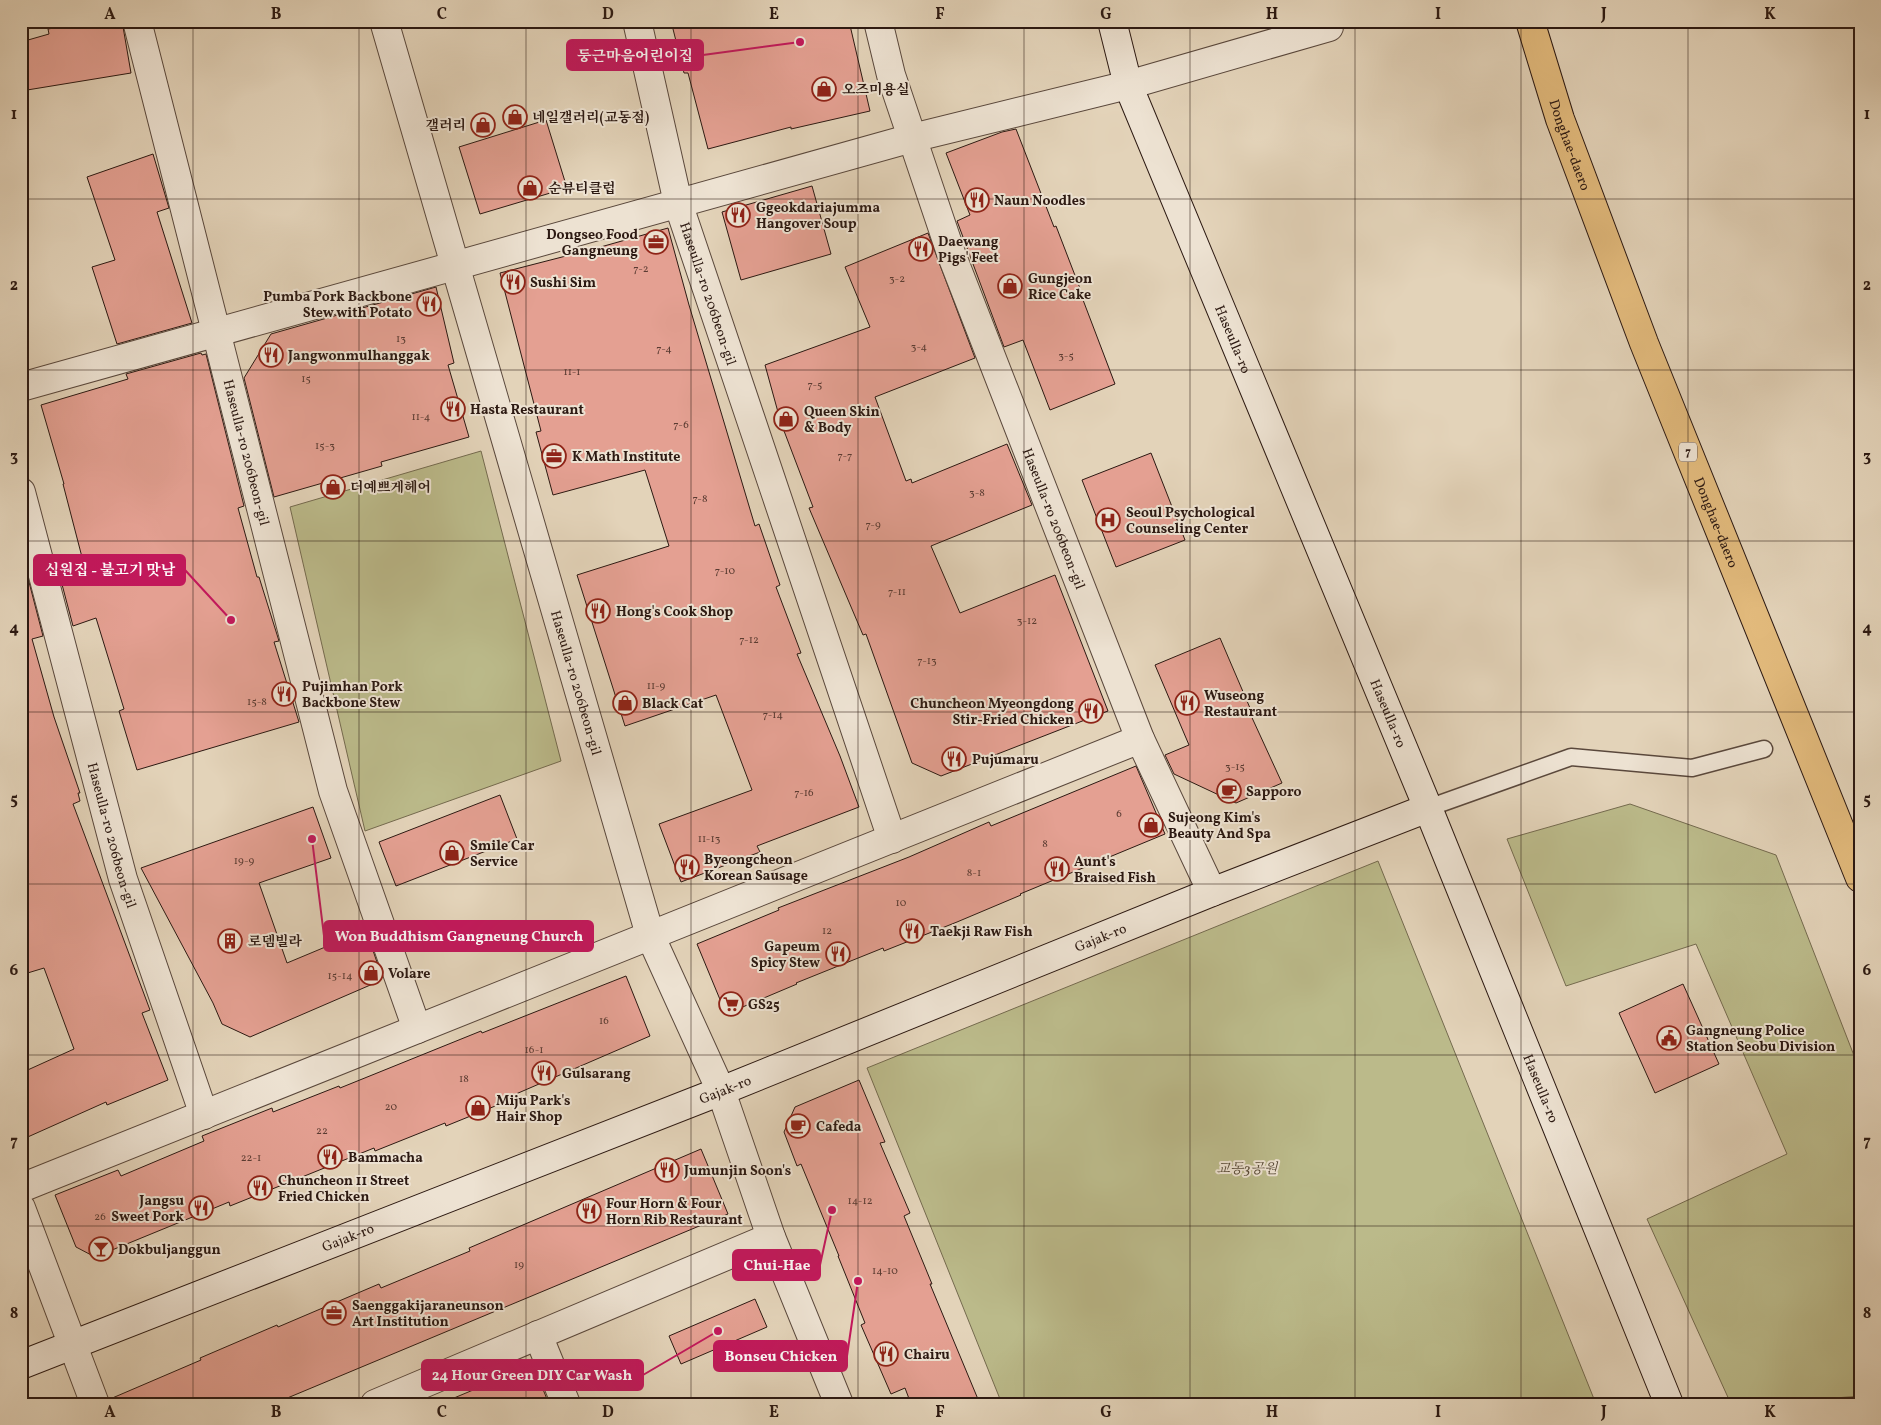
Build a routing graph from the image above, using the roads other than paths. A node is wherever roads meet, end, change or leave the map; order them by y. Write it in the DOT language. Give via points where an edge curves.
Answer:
graph roads {
  1 [pos="137,21"];
  2 [pos="384,21"];
  3 [pos="637,21"];
  4 [pos="878,21"];
  5 [pos="1112,21"];
  6 [pos="1328,21"];
  7 [pos="1530,21"];
  8 [pos="1128,85"];
  9 [pos="912,138"];
  10 [pos="678,203"];
  11 [pos="455,266"];
  12 [pos="216,333"];
  13 [pos="21,387"];
  14 [pos="21,492"];
  15 [pos="1140,739"];
  16 [pos="1764,749"];
  17 [pos="1428,808"];
  18 [pos="892,839"];
  19 [pos="1860,878"];
  20 [pos="1212,892"];
  21 [pos="650,935"];
  22 [pos="418,1029"];
  23 [pos="721,1091"];
  24 [pos="204,1115"];
  25 [pos="21,1188"];
  26 [pos="21,1208"];
  27 [pos="771,1237"];
  28 [pos="538,1335"];
  29 [pos="72,1344"];
  30 [pos="21,1365"];
  31 [pos="95,1404"];
  32 [pos="375,1404"];
  33 [pos="566,1404"];
  34 [pos="839,1404"];
  35 [pos="1669,1404"];
  1 -- 12 [label="street, Haseulla-ro 206beon-gil"];
  2 -- 11 [label="street, Haseulla-ro 206beon-gil"];
  3 -- 10 [label="street, Haseulla-ro 206beon-gil"];
  4 -- 9 [label="street, Haseulla-ro 206beon-gil" via="891,75"];
  5 -- 8 [label="street, Haseulla-ro"];
  6 -- 8 [label="street, Haseulla-ro 206beon-gil" via="1329,27"];
  7 -- 19 [label="main road, Donghae-daero / 7" via="1560,119 1644,343"];
  8 -- 9 [label="street, Haseulla-ro 206beon-gil"];
  8 -- 17 [label="street, Haseulla-ro"];
  9 -- 10 [label="street, Haseulla-ro 206beon-gil"];
  9 -- 15 [label="street, Haseulla-ro 206beon-gil" via="952,256"];
  10 -- 11 [label="street, Haseulla-ro 206beon-gil"];
  10 -- 18 [label="street, Haseulla-ro 206beon-gil"];
  11 -- 12 [label="street, Haseulla-ro 206beon-gil"];
  11 -- 21 [label="street, Haseulla-ro 206beon-gil"];
  12 -- 13 [label="street, Haseulla-ro 206beon-gil"];
  12 -- 22 [label="street, Haseulla-ro 206beon-gil" via="333,791"];
  14 -- 24 [label="street, Haseulla-ro 206beon-gil" via="123,879"];
  15 -- 18 [label="street"];
  15 -- 20 [label="street, Haseulla-ro 206beon-gil"];
  16 -- 17 [label="lane" via="1692,768 1571,757"];
  17 -- 20 [label="street, Gajak-ro"];
  17 -- 35 [label="street, Haseulla-ro"];
  18 -- 21 [label="street"];
  20 -- 23 [label="street, Gajak-ro"];
  21 -- 22 [label="street"];
  21 -- 23 [label="street, Haseulla-ro 206beon-gil"];
  22 -- 24 [label="street"];
  23 -- 27 [label="street, Haseulla-ro 206beon-gil"];
  23 -- 29 [label="street, Gajak-ro"];
  24 -- 25 [label="street"];
  26 -- 29 [label="street"];
  27 -- 28 [label="street"];
  27 -- 34 [label="street, Haseulla-ro 206beon-gil"];
  28 -- 32 [label="street"];
  28 -- 33 [label="street"];
  29 -- 30 [label="street, Gajak-ro"];
  29 -- 31 [label="street"];
}
